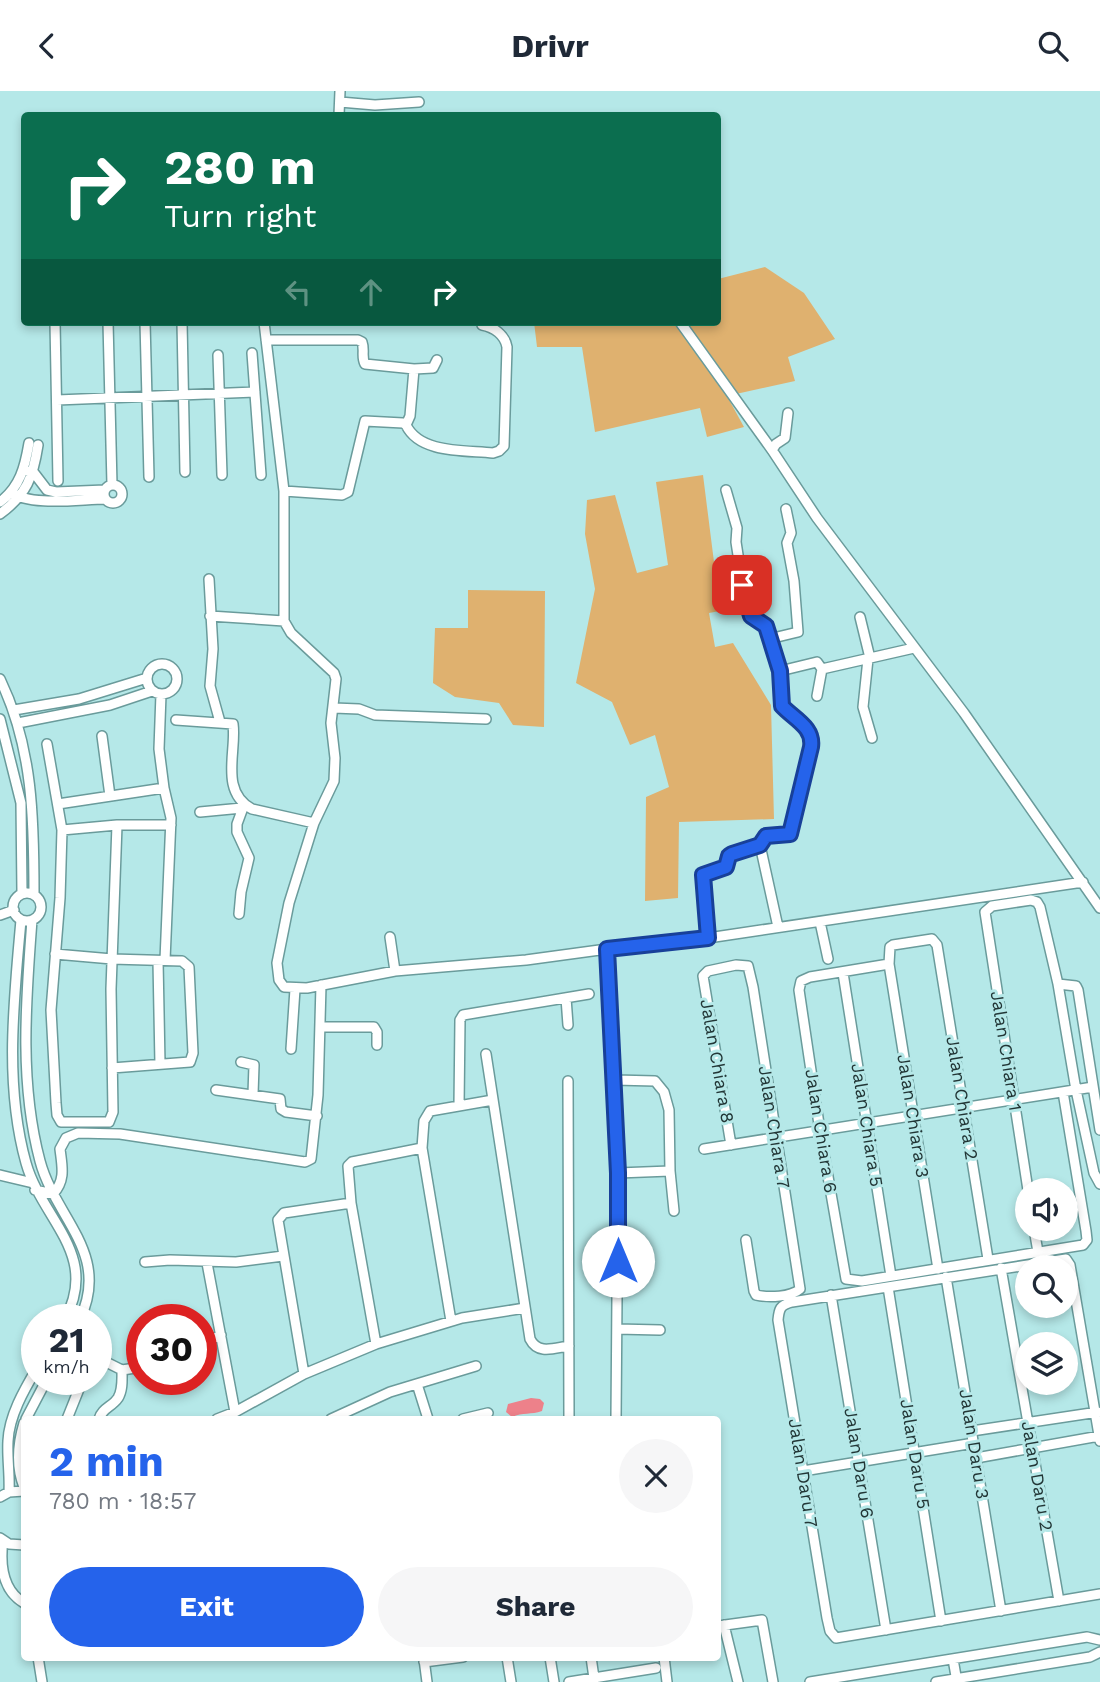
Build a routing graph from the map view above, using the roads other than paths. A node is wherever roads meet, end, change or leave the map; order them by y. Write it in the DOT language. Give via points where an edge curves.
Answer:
graph roads {
  1 [pos="340,91"];
  2 [pos="340,102"];
  3 [pos="419,102"];
  4 [pos="339,112"];
  5 [pos="55,326"];
  6 [pos="108,326"];
  7 [pos="145,326"];
  8 [pos="181,326"];
  9 [pos="264,326"];
  10 [pos="484,326"];
  11 [pos="683,326"];
  12 [pos="266,340"];
  13 [pos="253,353"];
  14 [pos="218,355"];
  15 [pos="437,360"];
  16 [pos="414,369"];
  17 [pos="255,392"];
  18 [pos="219,394"];
  19 [pos="183,395"];
  20 [pos="147,397"];
  21 [pos="110,398"];
  22 [pos="57,400"];
  23 [pos="788,413"];
  24 [pos="406,425"];
  25 [pos="34,444"];
  26 [pos="774,447"];
  27 [pos="29,472"];
  28 [pos="185,472"];
  29 [pos="222,475"];
  30 [pos="261,475"];
  31 [pos="149,477"];
  32 [pos="58,481"];
  33 [pos="726,490"];
  34 [pos="107,491"];
  35 [pos="284,491"];
  36 [pos="15,495"];
  37 [pos="0,502"];
  38 [pos="786,509"];
  39 [pos="0,514"];
  40 [pos="209,579"];
  41 [pos="210,616"];
  42 [pos="860,617"];
  43 [pos="284,621"];
  44 [pos="769,639"];
  45 [pos="914,648"];
  46 [pos="869,658"];
  47 [pos="822,669"];
  48 [pos="780,671"];
  49 [pos="147,678"];
  50 [pos="0,680"];
  51 [pos="157,692"];
  52 [pos="817,696"];
  53 [pos="79,699"];
  54 [pos="334,708"];
  55 [pos="14,710"];
  56 [pos="81,711"];
  57 [pos="0,719"];
  58 [pos="486,719"];
  59 [pos="176,720"];
  60 [pos="220,722"];
  61 [pos="18,723"];
  62 [pos="102,736"];
  63 [pos="872,738"];
  64 [pos="47,744"];
  65 [pos="24,749"];
  66 [pos="10,753"];
  67 [pos="164,788"];
  68 [pos="110,796"];
  69 [pos="58,804"];
  70 [pos="243,807"];
  71 [pos="200,812"];
  72 [pos="314,823"];
  73 [pos="117,825"];
  74 [pos="171,825"];
  75 [pos="62,829"];
  76 [pos="760,845"];
  77 [pos="1083,882"];
  78 [pos="22,893"];
  79 [pos="34,894"];
  80 [pos="1100,908"];
  81 [pos="14,910"];
  82 [pos="0,915"];
  83 [pos="239,915"];
  84 [pos="21,920"];
  85 [pos="32,921"];
  86 [pos="820,922"];
  87 [pos="778,927"];
  88 [pos="390,937"];
  89 [pos="708,938"];
  90 [pos="607,949"];
  91 [pos="55,954"];
  92 [pos="112,959"];
  93 [pos="828,959"];
  94 [pos="162,961"];
  95 [pos="889,964"];
  96 [pos="395,971"];
  97 [pos="843,973"];
  98 [pos="703,976"];
  99 [pos="1058,984"];
  100 [pos="321,985"];
  101 [pos="295,989"];
  102 [pos="589,994"];
  103 [pos="566,998"];
  104 [pos="568,1025"];
  105 [pos="320,1027"];
  106 [pos="377,1045"];
  107 [pos="291,1049"];
  108 [pos="486,1053"];
  109 [pos="241,1062"];
  110 [pos="160,1064"];
  111 [pos="112,1068"];
  112 [pos="568,1080"];
  113 [pos="615,1080"];
  114 [pos="1093,1087"];
  115 [pos="216,1090"];
  116 [pos="1076,1090"];
  117 [pos="1063,1092"];
  118 [pos="253,1094"];
  119 [pos="493,1100"];
  120 [pos="1014,1100"];
  121 [pos="459,1106"];
  122 [pos="964,1108"];
  123 [pos="317,1116"];
  124 [pos="913,1116"];
  125 [pos="867,1123"];
  126 [pos="1100,1130"];
  127 [pos="820,1131"];
  128 [pos="775,1138"];
  129 [pos="731,1145"];
  130 [pos="422,1149"];
  131 [pos="704,1149"];
  132 [pos="1095,1154"];
  133 [pos="670,1171"];
  134 [pos="618,1173"];
  135 [pos="0,1175"];
  136 [pos="1026,1178"];
  137 [pos="1100,1184"];
  138 [pos="34,1187"];
  139 [pos="53,1194"];
  140 [pos="351,1203"];
  141 [pos="674,1211"];
  142 [pos="746,1240"];
  143 [pos="1036,1241"];
  144 [pos="1038,1252"];
  145 [pos="283,1257"];
  146 [pos="988,1259"];
  147 [pos="145,1262"];
  148 [pos="206,1263"];
  149 [pos="1001,1268"];
  150 [pos="938,1269"];
  151 [pos="891,1276"];
  152 [pos="946,1277"];
  153 [pos="888,1287"];
  154 [pos="831,1295"];
  155 [pos="71,1304"];
  156 [pos="85,1304"];
  157 [pos="525,1308"];
  158 [pos="451,1321"];
  159 [pos="617,1329"];
  160 [pos="660,1330"];
  161 [pos="221,1335"];
  162 [pos="217,1337"];
  163 [pos="376,1344"];
  164 [pos="569,1346"];
  165 [pos="112,1365"];
  166 [pos="476,1366"];
  167 [pos="126,1369"];
  168 [pos="122,1370"];
  169 [pos="303,1374"];
  170 [pos="417,1384"];
  171 [pos="22,1395"];
  172 [pos="39,1395"];
  173 [pos="76,1395"];
  174 [pos="234,1412"];
  175 [pos="1098,1412"];
  176 [pos="488,1413"];
  177 [pos="28,1416"];
  178 [pos="67,1416"];
  179 [pos="100,1416"];
  180 [pos="224,1416"];
  181 [pos="338,1416"];
  182 [pos="427,1416"];
  183 [pos="478,1416"];
  184 [pos="569,1416"];
  185 [pos="616,1416"];
  186 [pos="1028,1423"];
  187 [pos="972,1431"];
  188 [pos="21,1434"];
  189 [pos="1100,1438"];
  190 [pos="974,1443"];
  191 [pos="1032,1448"];
  192 [pos="915,1453"];
  193 [pos="976,1458"];
  194 [pos="859,1462"];
  195 [pos="803,1471"];
  196 [pos="21,1476"];
  197 [pos="21,1490"];
  198 [pos="9,1492"];
  199 [pos="0,1497"];
  200 [pos="1,1539"];
  201 [pos="21,1545"];
  202 [pos="1100,1594"];
  203 [pos="21,1600"];
  204 [pos="1059,1601"];
  205 [pos="1001,1611"];
  206 [pos="941,1621"];
  207 [pos="721,1626"];
  208 [pos="886,1630"];
  209 [pos="1098,1640"];
  210 [pos="1099,1652"];
  211 [pos="953,1659"];
  212 [pos="39,1661"];
  213 [pos="424,1661"];
  214 [pos="508,1661"];
  215 [pos="551,1661"];
  216 [pos="592,1661"];
  217 [pos="664,1661"];
  218 [pos="656,1668"];
  219 [pos="594,1678"];
  220 [pos="956,1680"];
  221 [pos="42,1682"];
  222 [pos="427,1682"];
  223 [pos="511,1682"];
  224 [pos="554,1682"];
  225 [pos="569,1682"];
  226 [pos="667,1682"];
  227 [pos="738,1682"];
  228 [pos="773,1682"];
  229 [pos="810,1682"];
  230 [pos="936,1682"];
  1 -- 2 [label="street"];
  2 -- 3 [label="street"];
  2 -- 4 [label="street"];
  5 -- 22 [label="street"];
  6 -- 21 [label="street"];
  7 -- 20 [label="street"];
  8 -- 19 [label="street"];
  9 -- 12 [label="street"];
  10 -- 24 [label="street" via="497,331 507,347 503,446 493,453 422,443"];
  11 -- 26 [label="street"];
  12 -- 16 [label="street" via="358,341 364,346 365,364"];
  12 -- 35 [label="street"];
  13 -- 17 [label="street"];
  14 -- 18 [label="street"];
  15 -- 16 [label="street" via="433,368"];
  16 -- 24 [label="street"];
  17 -- 18 [label="street"];
  17 -- 30 [label="street"];
  18 -- 19 [label="street"];
  18 -- 29 [label="street"];
  19 -- 20 [label="street"];
  19 -- 28 [label="street"];
  20 -- 21 [label="street"];
  20 -- 31 [label="street"];
  21 -- 22 [label="street"];
  21 -- 34 [label="street"];
  22 -- 32 [label="street"];
  23 -- 26 [label="street" via="785,438"];
  24 -- 35 [label="street" via="365,421 348,492"];
  25 -- 27 [label="street"];
  26 -- 45 [label="street" via="817,518"];
  27 -- 34 [label="street" via="47,490"];
  27 -- 36 [label="street"];
  33 -- 44 [label="street" via="737,528 748,606 751,616 766,626"];
  34 -- 36 [label="street" via="38,500"];
  35 -- 43 [label="street"];
  36 -- 37 [label="street"];
  36 -- 39 [label="street"];
  38 -- 44 [label="street" via="798,632"];
  40 -- 41 [label="street"];
  41 -- 43 [label="street"];
  41 -- 60 [label="street" via="210,686"];
  42 -- 46 [label="street"];
  43 -- 54 [label="street" via="334,673"];
  44 -- 48 [label="street"];
  45 -- 46 [label="street"];
  45 -- 77 [label="street"];
  46 -- 47 [label="street"];
  46 -- 63 [label="street" via="863,707"];
  47 -- 48 [label="street" via="817,662 809,662"];
  47 -- 52 [label="street"];
  48 -- 76 [label="street" via="782,706 813,739 790,834 766,836"];
  49 -- 51 [label="street"];
  49 -- 51 [label="street" via="158,664 175,670 178,680 174,689"];
  49 -- 53 [label="street"];
  50 -- 55 [label="street"];
  51 -- 56 [label="street"];
  51 -- 67 [label="street"];
  53 -- 55 [label="street"];
  53 -- 56 [label="street"];
  54 -- 58 [label="street" via="375,715"];
  54 -- 72 [label="street" via="334,781"];
  55 -- 61 [label="street"];
  56 -- 61 [label="street"];
  57 -- 66 [label="street"];
  59 -- 60 [label="street"];
  60 -- 70 [label="street" via="234,725 231,773"];
  61 -- 65 [label="street"];
  62 -- 68 [label="street"];
  64 -- 69 [label="street"];
  65 -- 66 [label="street"];
  65 -- 79 [label="street" via="33,802"];
  66 -- 78 [label="street" via="21,803"];
  67 -- 68 [label="street"];
  67 -- 74 [label="street"];
  68 -- 69 [label="street"];
  69 -- 75 [label="street"];
  70 -- 71 [label="street"];
  70 -- 72 [label="street"];
  70 -- 83 [label="street" via="237,832 249,858"];
  72 -- 101 [label="street" via="289,903 277,963 279,980 284,987"];
  73 -- 74 [label="street"];
  73 -- 75 [label="street"];
  73 -- 92 [label="street"];
  74 -- 94 [label="street"];
  75 -- 91 [label="street"];
  76 -- 87 [label="street"];
  76 -- 89 [label="street" via="732,854 726,867 703,875"];
  77 -- 80 [label="street"];
  77 -- 86 [label="street"];
  78 -- 79 [label="street"];
  78 -- 81 [label="street" via="14,901"];
  79 -- 85 [label="street" via="42,907"];
  81 -- 82 [label="street"];
  81 -- 84 [label="street"];
  84 -- 85 [label="street"];
  84 -- 138 [label="street" via="13,1079 18,1124"];
  85 -- 139 [label="street" via="26,1076 40,1161"];
  86 -- 87 [label="street"];
  86 -- 93 [label="street"];
  87 -- 89 [label="street"];
  88 -- 96 [label="street"];
  89 -- 90 [label="street"];
  90 -- 96 [label="street"];
  90 -- 113 [label="street"];
  91 -- 92 [label="street"];
  91 -- 111 [label="street" via="51,1010 61,1122 109,1122"];
  92 -- 94 [label="street"];
  92 -- 111 [label="street"];
  94 -- 110 [label="street"];
  94 -- 110 [label="street" via="182,961 189,967 193,1053 190,1062"];
  95 -- 97 [label="street"];
  95 -- 122 [label="street, Jalan Chiara 2" via="892,945 932,939 937,945"];
  95 -- 124 [label="street, Jalan Chiara 3"];
  96 -- 100 [label="street"];
  97 -- 125 [label="street, Jalan Chiara 5"];
  97 -- 127 [label="street, Jalan Chiara 6" via="810,977 801,981 799,990"];
  98 -- 128 [label="street, Jalan Chiara 7" via="708,971 748,965"];
  98 -- 129 [label="street, Jalan Chiara 8"];
  99 -- 114 [label="street" via="1078,990"];
  99 -- 116 [label="street"];
  99 -- 120 [label="street, Jalan Chiara 1" via="1037,902 992,906 985,912"];
  100 -- 101 [label="street"];
  100 -- 105 [label="street"];
  101 -- 107 [label="street"];
  102 -- 103 [label="street"];
  103 -- 104 [label="street"];
  103 -- 121 [label="street" via="463,1016"];
  105 -- 106 [label="street" via="374,1027"];
  105 -- 123 [label="street"];
  108 -- 119 [label="street"];
  109 -- 118 [label="street" via="254,1065"];
  110 -- 111 [label="street"];
  112 -- 164 [label="street"];
  113 -- 133 [label="street" via="655,1081 664,1092"];
  113 -- 134 [label="street"];
  114 -- 116 [label="street"];
  114 -- 126 [label="street"];
  115 -- 118 [label="street"];
  116 -- 117 [label="street"];
  116 -- 132 [label="street"];
  117 -- 120 [label="street"];
  117 -- 144 [label="street" via="1087,1240 1083,1245"];
  118 -- 123 [label="street" via="280,1099 286,1112"];
  119 -- 121 [label="street"];
  119 -- 157 [label="street"];
  120 -- 122 [label="street"];
  120 -- 136 [label="street, Jalan Chiara 1"];
  121 -- 130 [label="street" via="426,1115"];
  122 -- 124 [label="street"];
  122 -- 146 [label="street, Jalan Chiara 2"];
  123 -- 139 [label="street" via="313,1152 305,1162 142,1136 78,1133 66,1138 60,1149 62,1178"];
  124 -- 125 [label="street"];
  124 -- 150 [label="street, Jalan Chiara 3"];
  125 -- 127 [label="street"];
  125 -- 151 [label="street, Jalan Chiara 5"];
  127 -- 128 [label="street"];
  127 -- 151 [label="street, Jalan Chiara 6" via="846,1279"];
  128 -- 129 [label="street"];
  128 -- 142 [label="street, Jalan Chiara 7" via="800,1289 756,1295"];
  129 -- 131 [label="street"];
  130 -- 140 [label="street" via="352,1162 347,1172"];
  130 -- 158 [label="street"];
  132 -- 137 [label="street" via="1094,1173"];
  133 -- 134 [label="street"];
  133 -- 141 [label="street"];
  134 -- 159 [label="street"];
  135 -- 138 [label="street"];
  138 -- 139 [label="street"];
  138 -- 155 [label="street" via="70,1245 74,1261"];
  139 -- 156 [label="street" via="86,1256"];
  140 -- 145 [label="street" via="280,1215"];
  140 -- 163 [label="street"];
  143 -- 144 [label="street"];
  144 -- 146 [label="street"];
  145 -- 148 [label="street"];
  145 -- 169 [label="street"];
  146 -- 150 [label="street"];
  147 -- 148 [label="street"];
  148 -- 161 [label="street"];
  149 -- 152 [label="street"];
  149 -- 175 [label="street" via="1066,1259"];
  149 -- 186 [label="street, Jalan Daru 2"];
  150 -- 151 [label="street"];
  152 -- 153 [label="street"];
  152 -- 187 [label="street, Jalan Daru 3"];
  153 -- 154 [label="street"];
  153 -- 192 [label="street, Jalan Daru 5"];
  154 -- 194 [label="street, Jalan Daru 6"];
  154 -- 195 [label="street, Jalan Daru 7" via="792,1302 779,1310"];
  157 -- 158 [label="street"];
  157 -- 164 [label="street" via="534,1347"];
  158 -- 163 [label="street"];
  159 -- 160 [label="street"];
  159 -- 185 [label="street"];
  161 -- 162 [label="street"];
  161 -- 174 [label="street"];
  163 -- 169 [label="street"];
  164 -- 184 [label="street"];
  165 -- 168 [label="street"];
  166 -- 170 [label="street"];
  167 -- 168 [label="street"];
  168 -- 179 [label="street" via="118,1399"];
  169 -- 174 [label="street"];
  170 -- 181 [label="street"];
  170 -- 182 [label="street"];
  171 -- 198 [label="street" via="8,1441"];
  172 -- 177 [label="street"];
  173 -- 178 [label="street"];
  174 -- 180 [label="street"];
  175 -- 186 [label="street"];
  175 -- 189 [label="street"];
  176 -- 183 [label="street"];
  186 -- 187 [label="street"];
  186 -- 191 [label="street, Jalan Daru 2"];
  187 -- 190 [label="street, Jalan Daru 3"];
  188 -- 196 [label="street"];
  189 -- 191 [label="street"];
  190 -- 192 [label="street"];
  190 -- 193 [label="street, Jalan Daru 3"];
  191 -- 193 [label="street"];
  191 -- 204 [label="street, Jalan Daru 2"];
  192 -- 194 [label="street"];
  192 -- 206 [label="street, Jalan Daru 5"];
  193 -- 205 [label="street, Jalan Daru 3"];
  194 -- 195 [label="street"];
  194 -- 208 [label="street, Jalan Daru 6"];
  195 -- 208 [label="street, Jalan Daru 7" via="832,1636"];
  197 -- 198 [label="street"];
  198 -- 199 [label="street"];
  200 -- 201 [label="street"];
  200 -- 203 [label="street" via="3,1571"];
  202 -- 204 [label="street"];
  204 -- 205 [label="street"];
  205 -- 206 [label="street"];
  206 -- 208 [label="street"];
  207 -- 227 [label="street"];
  207 -- 228 [label="street" via="762,1620"];
  209 -- 210 [label="street"];
  209 -- 211 [label="street" via="1087,1637"];
  210 -- 220 [label="street"];
  211 -- 220 [label="street"];
  211 -- 229 [label="street"];
  212 -- 221 [label="street"];
  213 -- 222 [label="street"];
  214 -- 223 [label="street"];
  215 -- 224 [label="street"];
  216 -- 219 [label="street"];
  217 -- 226 [label="street"];
  218 -- 219 [label="street"];
  219 -- 225 [label="street"];
  220 -- 230 [label="street"];
}
